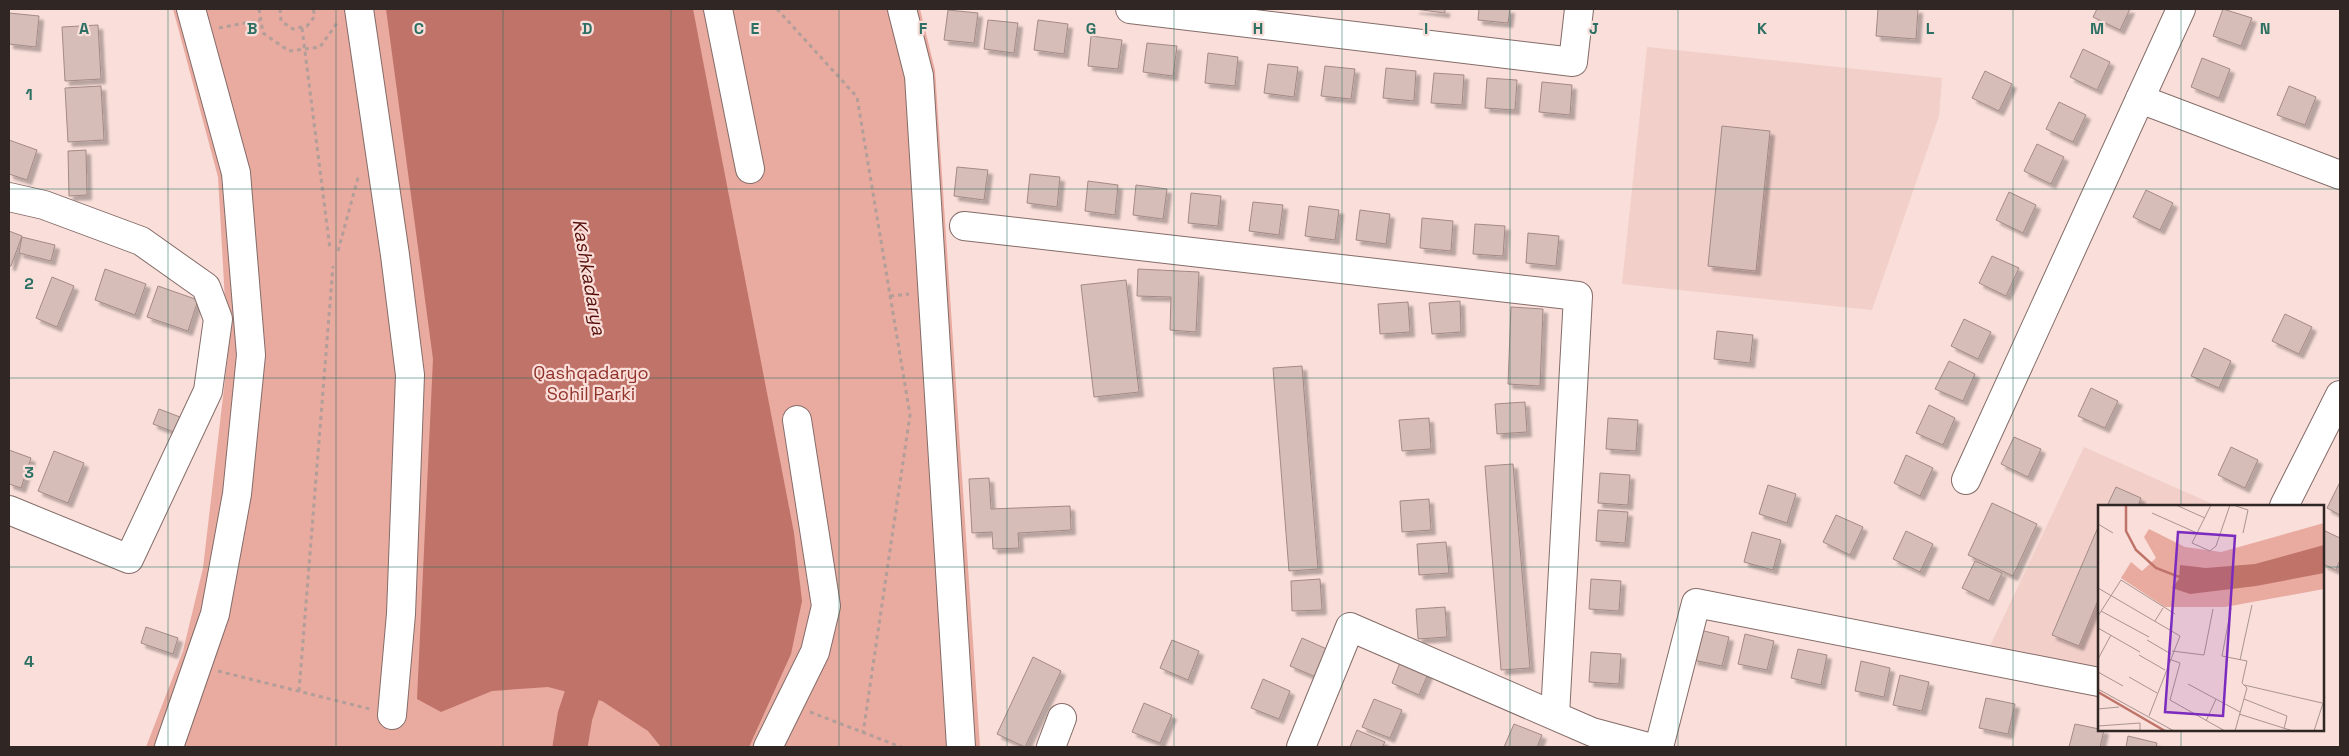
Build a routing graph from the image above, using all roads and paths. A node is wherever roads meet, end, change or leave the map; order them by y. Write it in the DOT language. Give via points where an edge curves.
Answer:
graph roads {
  1 [pos="260,9"];
  2 [pos="280,9"];
  3 [pos="314,9"];
  4 [pos="718,9"];
  5 [pos="776,9"];
  6 [pos="902,9"];
  7 [pos="1130,9"];
  8 [pos="1579,9"];
  9 [pos="2181,9"];
  10 [pos="348,12"];
  11 [pos="194,20"];
  12 [pos="260,20"];
  13 [pos="302,28"];
  14 [pos="305,49"];
  15 [pos="2140,99"];
  16 [pos="362,164"];
  17 [pos="750,169"];
  18 [pos="2340,175"];
  19 [pos="9,196"];
  20 [pos="964,226"];
  21 [pos="330,249"];
  22 [pos="338,251"];
  23 [pos="333,266"];
  24 [pos="2340,395"];
  25 [pos="797,420"];
  26 [pos="1966,480"];
  27 [pos="2285,505"];
  28 [pos="9,510"];
  29 [pos="197,666"];
  30 [pos="2098,682"];
  31 [pos="299,691"];
  32 [pos="788,703"];
  33 [pos="392,715"];
  34 [pos="1555,715"];
  35 [pos="1062,718"];
  36 [pos="863,732"];
  37 [pos="1588,739"];
  38 [pos="169,747"];
  39 [pos="768,747"];
  40 [pos="900,747"];
  41 [pos="961,747"];
  42 [pos="1051,747"];
  43 [pos="1301,747"];
  44 [pos="1648,747"];
  45 [pos="1660,747"];
  1 -- 12 [label="path"];
  2 -- 13 [label="path" via="281,21 293,29"];
  3 -- 13 [label="path" via="315,16"];
  4 -- 17 [label="street"];
  5 -- 36 [label="path" via="857,97 910,415"];
  6 -- 41 [label="street" via="919,76"];
  7 -- 8 [label="street" via="1573,62"];
  9 -- 15 [label="street"];
  10 -- 14 [label="path" via="320,47"];
  10 -- 33 [label="street" via="395,255 410,375 401,614"];
  11 -- 12 [label="path"];
  11 -- 29 [label="street" via="236,173 251,354 237,494 215,614"];
  12 -- 14 [label="path" via="263,33 289,51"];
  13 -- 14 [label="path"];
  14 -- 21 [label="path"];
  15 -- 18 [label="street"];
  15 -- 26 [label="street"];
  16 -- 22 [label="path"];
  19 -- 28 [label="street" via="142,240 206,287 218,319 208,391 129,559"];
  20 -- 34 [label="street" via="1578,296"];
  23 -- 31 [label="path"];
  24 -- 27 [label="street"];
  25 -- 32 [label="street" via="826,606 815,652"];
  29 -- 31 [label="path"];
  29 -- 38 [label="street"];
  30 -- 45 [label="street" via="1696,603"];
  31 -- 33 [label="path"];
  32 -- 36 [label="path"];
  32 -- 39 [label="street"];
  34 -- 37 [label="street"];
  34 -- 43 [label="street" via="1350,627"];
  35 -- 42 [label="street"];
  36 -- 40 [label="path"];
  37 -- 44 [label="street"];
}
